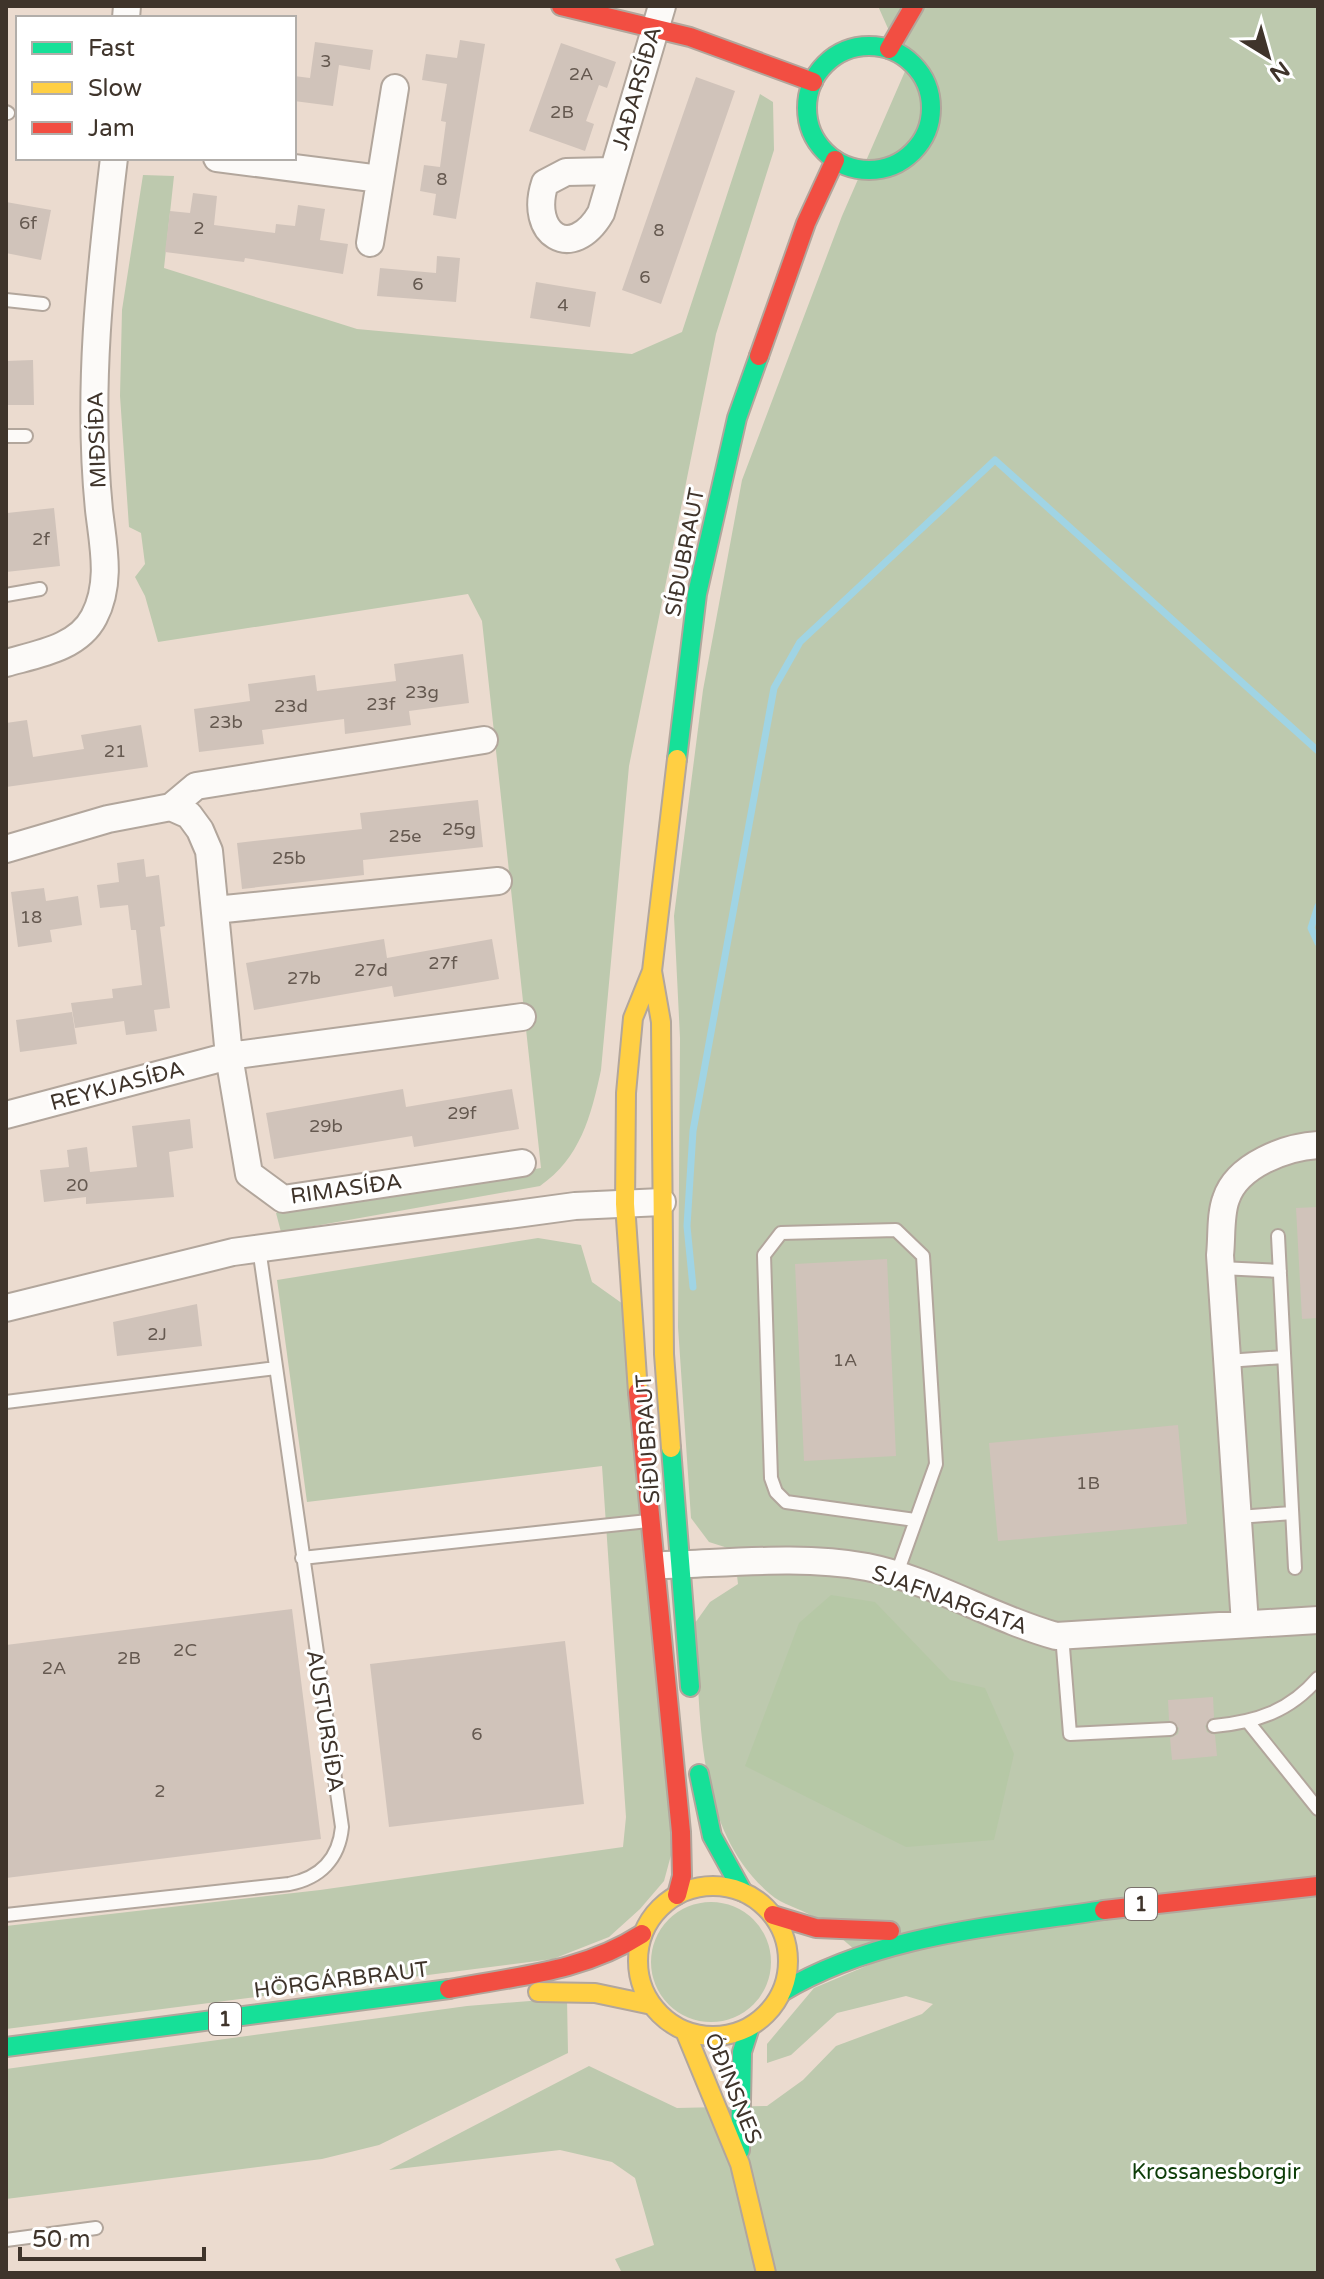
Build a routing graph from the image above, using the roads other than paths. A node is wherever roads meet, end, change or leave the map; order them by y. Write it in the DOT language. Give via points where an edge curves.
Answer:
graph roads {
  1 [pos="561,6"];
  2 [pos="914,6"];
  3 [pos="658,15"];
  4 [pos="889,49"];
  5 [pos="813,82"];
  6 [pos="395,88"];
  7 [pos="114,160"];
  8 [pos="233,160"];
  9 [pos="835,160"];
  10 [pos="612,171"];
  11 [pos="380,179"];
  12 [pos="370,243"];
  13 [pos="6,300"];
  14 [pos="43,304"];
  15 [pos="6,436"];
  16 [pos="26,436"];
  17 [pos="40,589"];
  18 [pos="6,595"];
  19 [pos="6,663"];
  20 [pos="484,740"];
  21 [pos="171,807"];
  22 [pos="6,849"];
  23 [pos="498,881"];
  24 [pos="215,910"];
  25 [pos="652,971"];
  26 [pos="522,1017"];
  27 [pos="229,1056"];
  28 [pos="6,1115"];
  29 [pos="1318,1145"];
  30 [pos="522,1163"];
  31 [pos="662,1202"];
  32 [pos="625,1204"];
  33 [pos="1278,1236"];
  34 [pos="259,1248"];
  35 [pos="1221,1268"];
  36 [pos="1280,1271"];
  37 [pos="6,1308"];
  38 [pos="1284,1357"];
  39 [pos="1227,1361"];
  40 [pos="276,1368"];
  41 [pos="6,1402"];
  42 [pos="1292,1513"];
  43 [pos="1238,1517"];
  44 [pos="915,1520"];
  45 [pos="649,1521"];
  46 [pos="302,1558"];
  47 [pos="681,1565"];
  48 [pos="654,1566"];
  49 [pos="1295,1568"];
  50 [pos="896,1576"];
  51 [pos="1318,1620"];
  52 [pos="1245,1624"];
  53 [pos="1062,1635"];
  54 [pos="1318,1678"];
  55 [pos="691,1699"];
  56 [pos="1249,1723"];
  57 [pos="1214,1726"];
  58 [pos="1170,1729"];
  59 [pos="697,1760"];
  60 [pos="1318,1809"];
  61 [pos="1318,1886"];
  62 [pos="743,1892"];
  63 [pos="677,1895"];
  64 [pos="6,1915"];
  65 [pos="773,1915"];
  66 [pos="964,1932"];
  67 [pos="642,1934"];
  68 [pos="444,1990"];
  69 [pos="782,1992"];
  70 [pos="652,2005"];
  71 [pos="750,2027"];
  72 [pos="685,2031"];
  73 [pos="6,2047"];
  74 [pos="740,2164"];
  75 [pos="96,2228"];
  76 [pos="6,2240"];
  77 [pos="766,2273"];
  1 -- 3 [label="main road"];
  2 -- 4 [label="main road"];
  3 -- 5 [label="main road"];
  3 -- 10 [label="street, JAÐARSÍÐA"];
  4 -- 5 [label="main road" via="865,46 841,52"];
  4 -- 9 [label="main road" via="919,71 928,88 929,126 920,143 890,167 852,168"];
  5 -- 9 [label="main road" via="808,121"];
  6 -- 11 [label="street"];
  7 -- 19 [label="street, MIÐSÍÐA" via="93,362 106,583 88,628 72,641"];
  8 -- 11 [label="street"];
  9 -- 25 [label="main road, SÍÐUBRAUT" via="806,223 737,418 697,594"];
  11 -- 12 [label="street"];
  13 -- 14 [label="lane"];
  15 -- 16 [label="lane"];
  17 -- 18 [label="lane"];
  20 -- 21 [label="street" via="196,786"];
  21 -- 22 [label="street"];
  21 -- 24 [label="street, RIMASÍÐA" via="189,815 205,841"];
  23 -- 24 [label="street"];
  24 -- 27 [label="street, RIMASÍÐA"];
  25 -- 31 [label="main road, SÍÐUBRAUT" via="661,1022"];
  25 -- 32 [label="main road, SÍÐUBRAUT" via="633,1018"];
  26 -- 27 [label="street"];
  27 -- 28 [label="street, REYKJASÍÐA"];
  27 -- 30 [label="street, RIMASÍÐA" via="249,1174 283,1199"];
  29 -- 35 [label="street" via="1277,1154 1247,1171 1226,1198"];
  31 -- 32 [label="street"];
  31 -- 47 [label="main road, SÍÐUBRAUT" via="664,1354"];
  32 -- 34 [label="street"];
  32 -- 45 [label="main road, SÍÐUBRAUT"];
  33 -- 36 [label="lane"];
  34 -- 37 [label="street"];
  34 -- 40 [label="lane, AUSTURSÍÐA"];
  35 -- 36 [label="lane"];
  35 -- 39 [label="street"];
  36 -- 38 [label="lane"];
  38 -- 39 [label="lane"];
  38 -- 42 [label="lane"];
  39 -- 43 [label="street"];
  40 -- 41 [label="lane"];
  40 -- 46 [label="lane, AUSTURSÍÐA"];
  42 -- 43 [label="lane"];
  42 -- 49 [label="lane"];
  43 -- 52 [label="street"];
  44 -- 44 [label="lane" via="936,1464 923,1256 896,1230 781,1233 764,1255 771,1478 776,1492 786,1502"];
  44 -- 50 [label="lane"];
  45 -- 46 [label="lane"];
  45 -- 48 [label="main road, SÍÐUBRAUT"];
  46 -- 64 [label="lane, AUSTURSÍÐA" via="342,1827 331,1860 313,1876 289,1884"];
  47 -- 48 [label="street, SJAFNARGATA"];
  47 -- 50 [label="street, SJAFNARGATA" via="803,1561 867,1567"];
  47 -- 55 [label="main road, SÍÐUBRAUT"];
  48 -- 63 [label="main road, SÍÐUBRAUT" via="681,1832"];
  50 -- 53 [label="street, SJAFNARGATA" via="1015,1625"];
  51 -- 52 [label="street, SJAFNARGATA"];
  52 -- 53 [label="street, SJAFNARGATA"];
  53 -- 58 [label="lane" via="1070,1734"];
  54 -- 56 [label="lane" via="1285,1708"];
  56 -- 57 [label="lane"];
  56 -- 60 [label="lane"];
  59 -- 62 [label="main road" via="704,1818 718,1856"];
  61 -- 66 [label="main road, 1" via="1216,1892"];
  62 -- 63 [label="main road" via="710,1886"];
  62 -- 65 [label="main road, 1"];
  63 -- 67 [label="main road, 1" via="656,1911"];
  65 -- 66 [label="main road, 1" via="802,1927 833,1931"];
  65 -- 69 [label="main road" via="788,1952"];
  66 -- 69 [label="main road, 1" via="827,1964"];
  67 -- 68 [label="main road, HÖRGÁRBRAUT / 1" via="611,1954 577,1965"];
  67 -- 70 [label="main road" via="637,1959"];
  68 -- 70 [label="main road, HÖRGÁRBRAUT / 1" via="581,1989"];
  68 -- 73 [label="main road, HÖRGÁRBRAUT / 1"];
  69 -- 71 [label="main road, 1"];
  70 -- 72 [label="main road, 1"];
  71 -- 72 [label="main road" via="718,2037"];
  71 -- 74 [label="main road, ÓÐINSNES" via="742,2052"];
  72 -- 74 [label="main road, ÓÐINSNES"];
  74 -- 77 [label="main road, ÓÐINSNES"];
  75 -- 76 [label="lane"];
}
